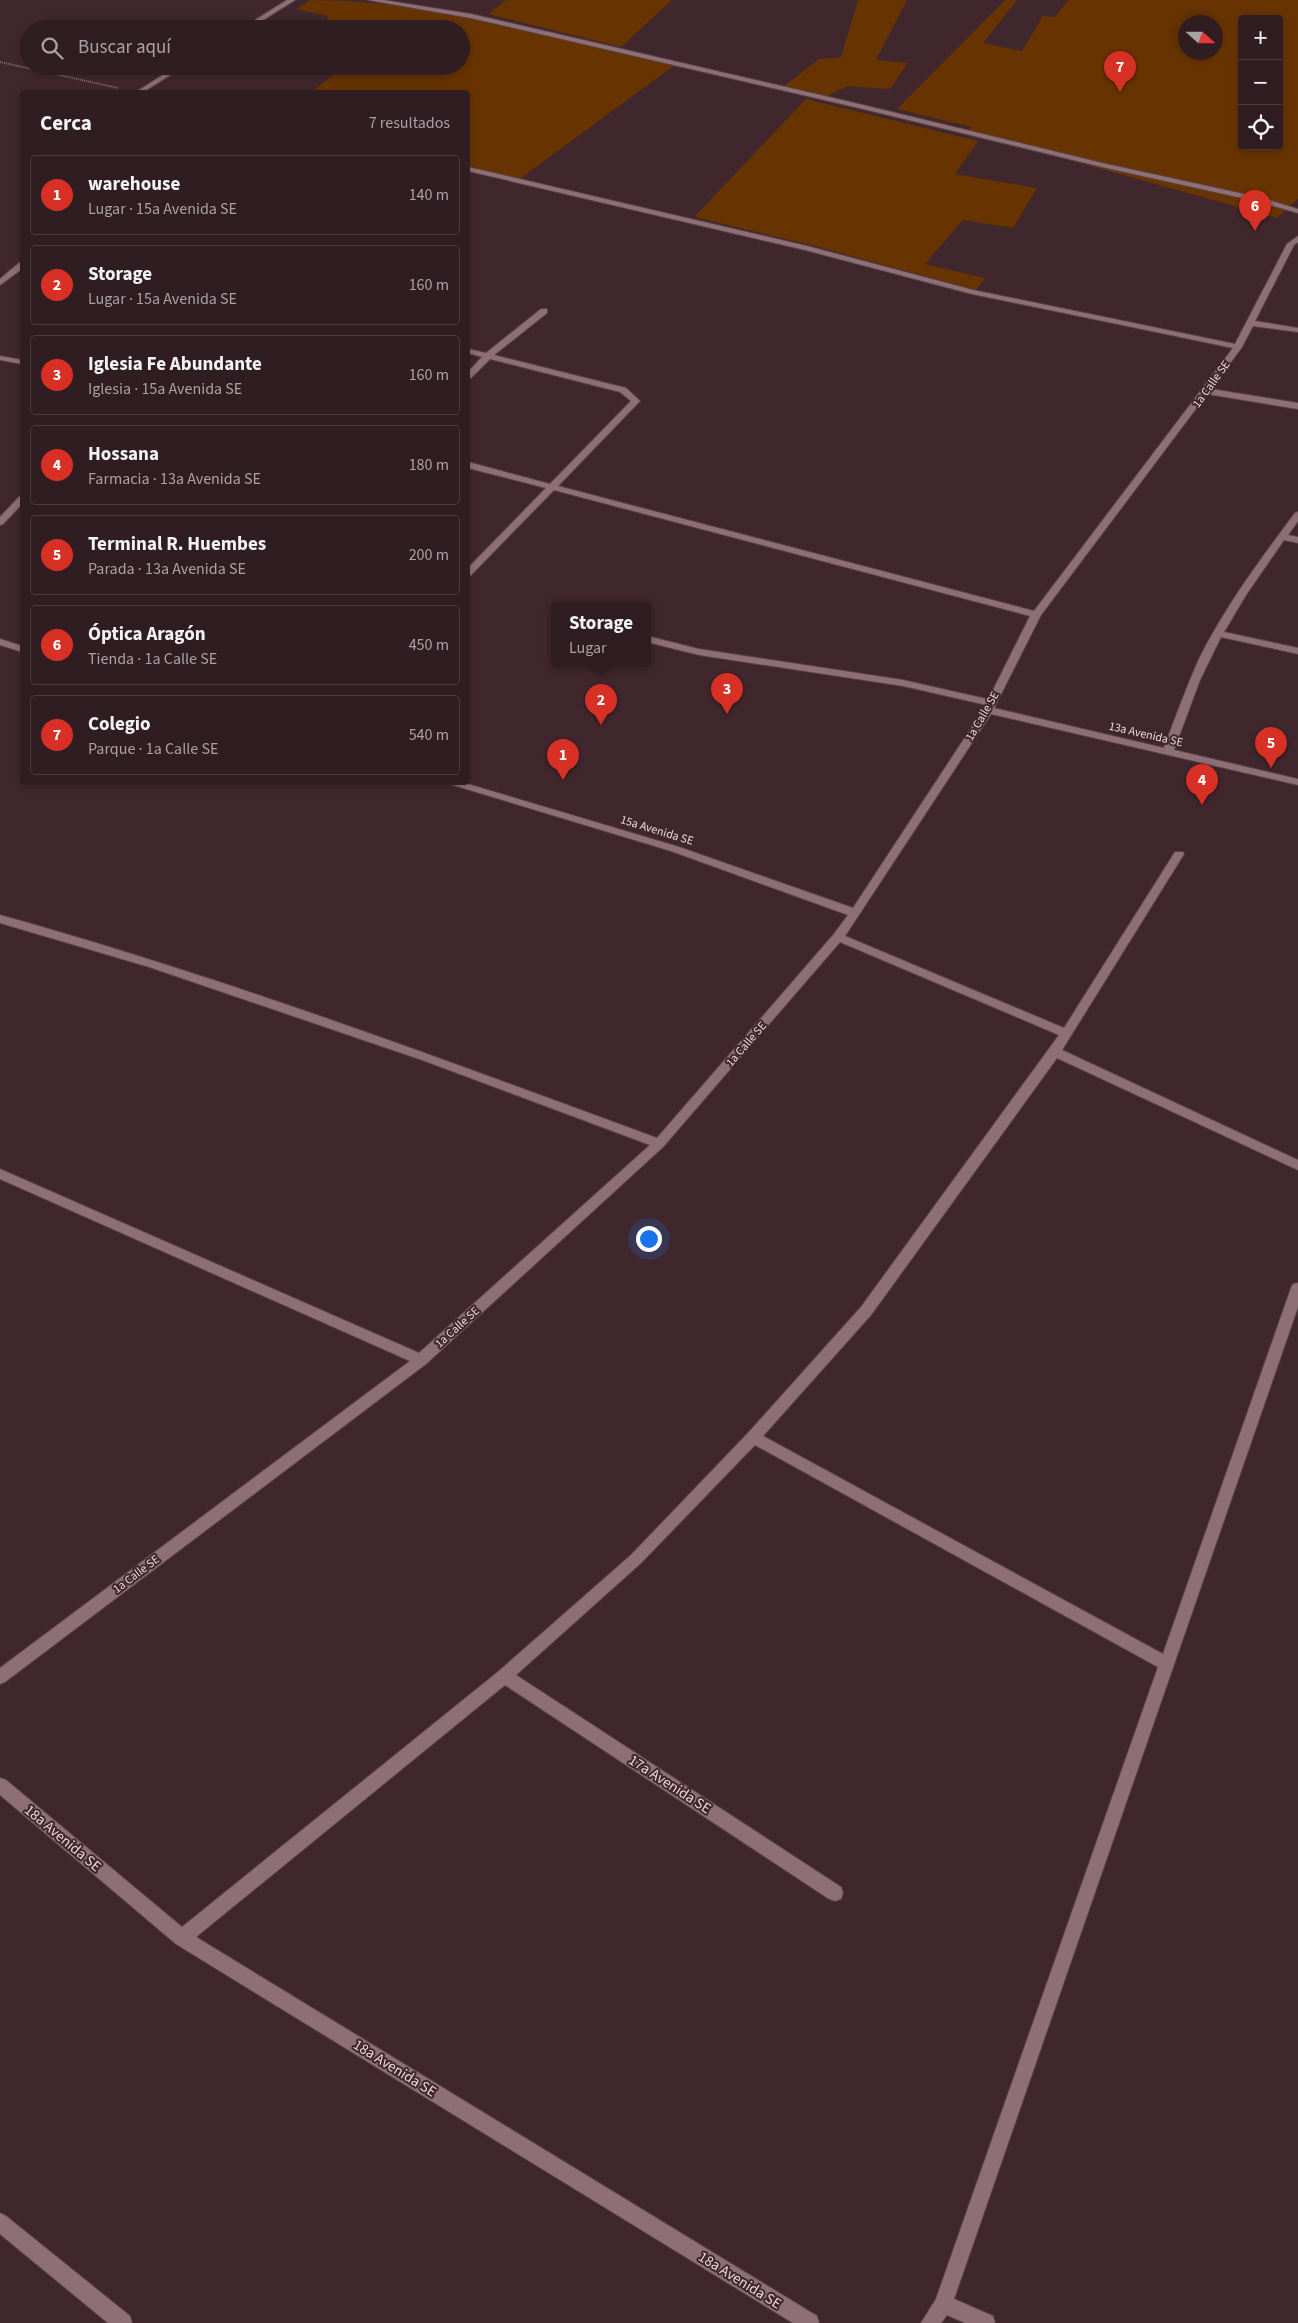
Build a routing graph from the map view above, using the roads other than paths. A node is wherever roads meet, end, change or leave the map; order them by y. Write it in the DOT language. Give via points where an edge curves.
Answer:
graph roads {
  1 [pos="292,0"];
  2 [pos="370,0"];
  3 [pos="259,20"];
  4 [pos="167,75"];
  5 [pos="142,90"];
  6 [pos="470,169"];
  7 [pos="1298,211"];
  8 [pos="1296,243"];
  9 [pos="20,267"];
  10 [pos="0,283"];
  11 [pos="544,311"];
  12 [pos="1250,323"];
  13 [pos="1298,330"];
  14 [pos="1238,347"];
  15 [pos="470,352"];
  16 [pos="488,356"];
  17 [pos="0,358"];
  18 [pos="20,362"];
  19 [pos="470,374"];
  20 [pos="1207,391"];
  21 [pos="1298,406"];
  22 [pos="470,466"];
  23 [pos="550,488"];
  24 [pos="20,501"];
  25 [pos="1298,515"];
  26 [pos="0,522"];
  27 [pos="1282,536"];
  28 [pos="1298,540"];
  29 [pos="470,571"];
  30 [pos="1036,615"];
  31 [pos="1219,634"];
  32 [pos="651,640"];
  33 [pos="0,642"];
  34 [pos="20,648"];
  35 [pos="1298,651"];
  36 [pos="989,707"];
  37 [pos="1168,752"];
  38 [pos="1298,782"];
  39 [pos="458,785"];
  40 [pos="1179,854"];
  41 [pos="855,913"];
  42 [pos="0,919"];
  43 [pos="838,937"];
  44 [pos="1067,1034"];
  45 [pos="1055,1052"];
  46 [pos="659,1144"];
  47 [pos="1298,1165"];
  48 [pos="0,1174"];
  49 [pos="1298,1288"];
  50 [pos="421,1360"];
  51 [pos="753,1437"];
  52 [pos="1167,1664"];
  53 [pos="504,1676"];
  54 [pos="0,1677"];
  55 [pos="0,1786"];
  56 [pos="835,1893"];
  57 [pos="182,1938"];
  58 [pos="0,2222"];
  59 [pos="943,2304"];
  60 [pos="123,2323"];
  61 [pos="810,2323"];
  62 [pos="930,2323"];
  63 [pos="986,2323"];
  1 -- 3 [label="street"];
  2 -- 7 [label="street" via="480,18"];
  4 -- 5 [label="street"];
  6 -- 14 [label="street" via="807,248 972,292"];
  8 -- 12 [label="street, 1a Calle SE"];
  9 -- 10 [label="street"];
  11 -- 16 [label="street"];
  12 -- 13 [label="street"];
  12 -- 14 [label="street, 1a Calle SE"];
  14 -- 20 [label="street, 1a Calle SE"];
  15 -- 16 [label="street"];
  16 -- 19 [label="street"];
  16 -- 23 [label="street" via="624,390 636,401"];
  17 -- 18 [label="street"];
  20 -- 21 [label="street"];
  20 -- 30 [label="street, 1a Calle SE"];
  22 -- 23 [label="street"];
  23 -- 29 [label="street"];
  23 -- 30 [label="street"];
  24 -- 26 [label="street"];
  25 -- 27 [label="street"];
  27 -- 28 [label="street"];
  27 -- 31 [label="street"];
  30 -- 36 [label="street, 1a Calle SE"];
  31 -- 35 [label="street"];
  31 -- 37 [label="street" via="1195,679"];
  32 -- 36 [label="street, 13a Avenida SE" via="699,652 902,683"];
  33 -- 34 [label="street"];
  36 -- 37 [label="street, 13a Avenida SE"];
  36 -- 41 [label="street, 1a Calle SE"];
  37 -- 38 [label="street, 13a Avenida SE"];
  39 -- 41 [label="street, 15a Avenida SE" via="676,849"];
  40 -- 44 [label="street"];
  41 -- 43 [label="street, 1a Calle SE"];
  42 -- 46 [label="street" via="153,964 417,1054"];
  43 -- 44 [label="street"];
  43 -- 46 [label="street, 1a Calle SE"];
  44 -- 45 [label="street"];
  45 -- 47 [label="street"];
  45 -- 51 [label="street" via="866,1311"];
  46 -- 50 [label="street, 1a Calle SE"];
  48 -- 50 [label="street"];
  49 -- 52 [label="street"];
  50 -- 54 [label="street, 1a Calle SE"];
  51 -- 52 [label="street"];
  51 -- 53 [label="street" via="636,1559"];
  52 -- 59 [label="street"];
  53 -- 56 [label="street, 17a Avenida SE"];
  53 -- 57 [label="street"];
  55 -- 57 [label="street, 18a Avenida SE"];
  57 -- 61 [label="street, 18a Avenida SE"];
  58 -- 60 [label="street"];
  59 -- 62 [label="street"];
  59 -- 63 [label="street"];
}
